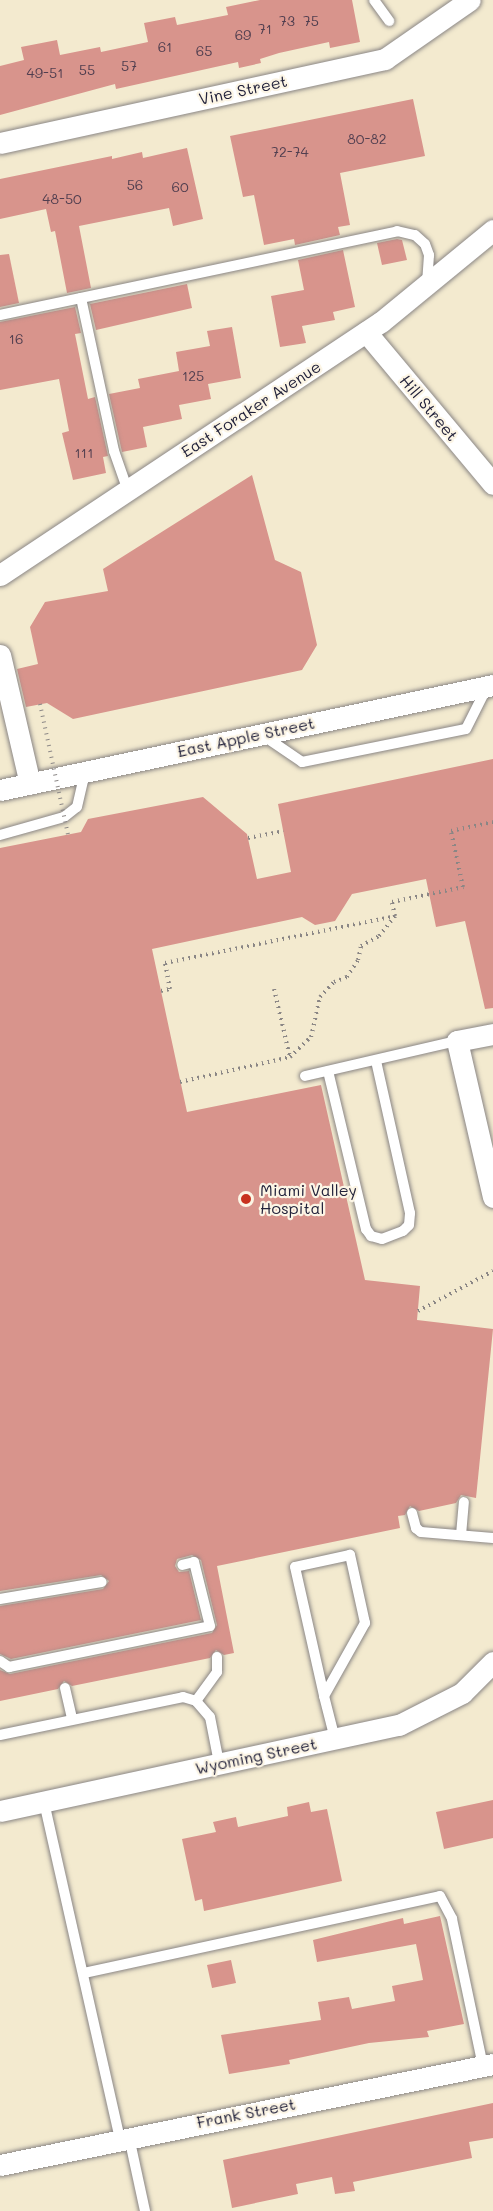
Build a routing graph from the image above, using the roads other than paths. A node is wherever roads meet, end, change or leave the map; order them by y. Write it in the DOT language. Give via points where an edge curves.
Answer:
graph roads {
  1 [pos="374,0"];
  2 [pos="470,0"];
  3 [pos="389,21"];
  4 [pos="0,143"];
  5 [pos="491,235"];
  6 [pos="427,285"];
  7 [pos="81,298"];
  8 [pos="0,315"];
  9 [pos="366,332"];
  10 [pos="493,484"];
  11 [pos="128,491"];
  12 [pos="0,575"];
  13 [pos="0,655"];
  14 [pos="490,686"];
  15 [pos="261,734"];
  16 [pos="85,772"];
  17 [pos="30,784"];
  18 [pos="0,790"];
  19 [pos="0,835"];
  20 [pos="493,1034"];
  21 [pos="457,1041"];
  22 [pos="376,1061"];
  23 [pos="328,1071"];
  24 [pos="305,1076"];
  25 [pos="488,1153"];
  26 [pos="493,1197"];
  27 [pos="464,1502"];
  28 [pos="412,1513"];
  29 [pos="461,1534"];
  30 [pos="493,1538"];
  31 [pos="182,1565"];
  32 [pos="102,1582"];
  33 [pos="0,1599"];
  34 [pos="217,1657"];
  35 [pos="0,1661"];
  36 [pos="493,1662"];
  37 [pos="65,1688"];
  38 [pos="324,1696"];
  39 [pos="196,1701"];
  40 [pos="72,1719"];
  41 [pos="0,1735"];
  42 [pos="334,1739"];
  43 [pos="219,1763"];
  44 [pos="44,1802"];
  45 [pos="0,1811"];
  46 [pos="84,1973"];
  47 [pos="488,2065"];
  48 [pos="125,2138"];
  49 [pos="0,2165"];
  50 [pos="145,2211"];
  1 -- 3 [label="lane"];
  2 -- 4 [label="street, Vine Street" via="394,55 377,61"];
  5 -- 6 [label="street, East Foraker Avenue"];
  6 -- 7 [label="lane" via="429,255 425,244 415,235 397,231"];
  6 -- 9 [label="street, East Foraker Avenue"];
  7 -- 8 [label="lane"];
  7 -- 11 [label="lane" via="114,451"];
  9 -- 10 [label="street, Hill Street"];
  9 -- 11 [label="street, East Foraker Avenue"];
  11 -- 12 [label="street, East Foraker Avenue"];
  13 -- 17 [label="street"];
  14 -- 15 [label="street, East Apple Street"];
  14 -- 15 [label="lane" via="466,729 302,762"];
  15 -- 16 [label="street, East Apple Street"];
  16 -- 17 [label="street, East Apple Street"];
  16 -- 19 [label="lane" via="77,807 64,817"];
  17 -- 18 [label="street, East Apple Street"];
  20 -- 21 [label="street"];
  21 -- 22 [label="lane"];
  21 -- 25 [label="street"];
  22 -- 23 [label="lane"];
  22 -- 23 [label="lane" via="410,1213 409,1225 403,1231 382,1239 371,1236 366,1229"];
  23 -- 24 [label="lane"];
  25 -- 26 [label="street"];
  27 -- 29 [label="lane"];
  28 -- 29 [label="lane" via="421,1532"];
  29 -- 30 [label="lane"];
  31 -- 35 [label="lane" via="194,1562 210,1626 9,1667"];
  32 -- 33 [label="lane"];
  34 -- 39 [label="lane" via="217,1672"];
  36 -- 42 [label="street, Wyoming Street" via="462,1693 430,1712 399,1725"];
  37 -- 40 [label="lane"];
  38 -- 38 [label="lane" via="295,1567 350,1555 365,1623"];
  38 -- 42 [label="lane"];
  39 -- 40 [label="lane" via="170,1697"];
  39 -- 43 [label="lane" via="210,1717"];
  40 -- 41 [label="lane"];
  42 -- 43 [label="street, Wyoming Street"];
  43 -- 44 [label="street, Wyoming Street"];
  44 -- 45 [label="street, Wyoming Street"];
  44 -- 46 [label="lane"];
  46 -- 47 [label="lane" via="440,1896 452,1919"];
  46 -- 48 [label="lane"];
  47 -- 48 [label="street, Frank Street"];
  48 -- 49 [label="street, Frank Street"];
  48 -- 50 [label="lane"];
}
